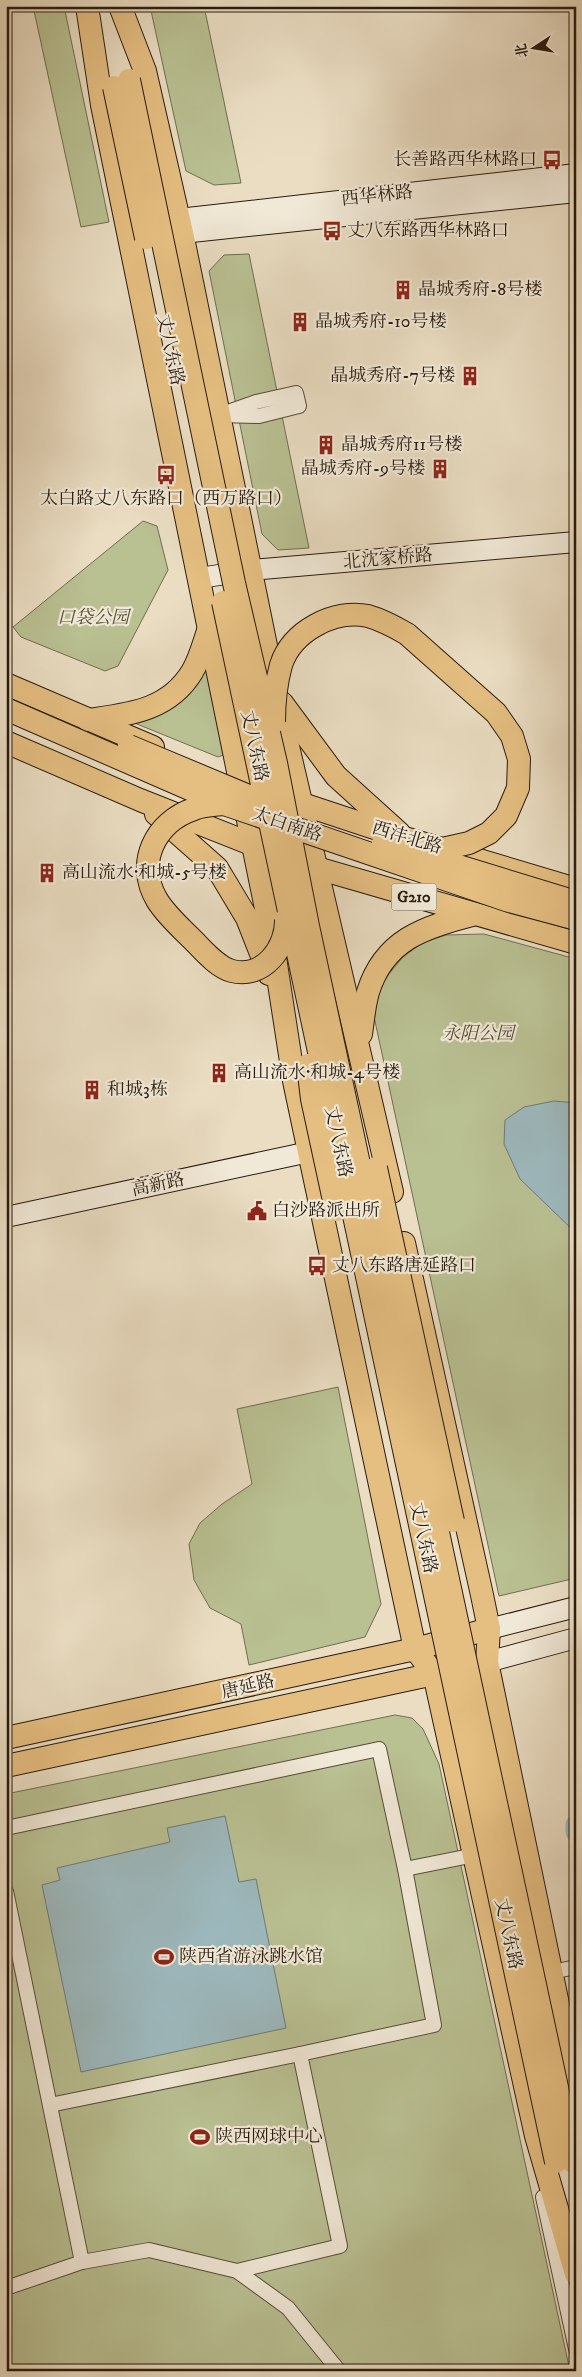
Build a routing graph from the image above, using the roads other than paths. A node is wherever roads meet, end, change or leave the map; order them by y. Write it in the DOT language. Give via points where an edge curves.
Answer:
graph roads {
  1 [pos="88,6"];
  2 [pos="114,6"];
  3 [pos="120,6"];
  4 [pos="131,6"];
  5 [pos="129,79"];
  6 [pos="576,174"];
  7 [pos="576,192"];
  8 [pos="180,226"];
  9 [pos="219,415"];
  10 [pos="576,542"];
  11 [pos="251,570"];
  12 [pos="200,578"];
  13 [pos="210,628"];
  14 [pos="6,684"];
  15 [pos="6,695"];
  16 [pos="276,695"];
  17 [pos="6,709"];
  18 [pos="87,720"];
  19 [pos="6,742"];
  20 [pos="276,763"];
  21 [pos="240,782"];
  22 [pos="140,800"];
  23 [pos="224,804"];
  24 [pos="301,804"];
  25 [pos="406,844"];
  26 [pos="253,845"];
  27 [pos="315,869"];
  28 [pos="576,889"];
  29 [pos="285,895"];
  30 [pos="576,902"];
  31 [pos="474,914"];
  32 [pos="576,918"];
  33 [pos="301,932"];
  34 [pos="576,943"];
  35 [pos="284,1015"];
  36 [pos="360,1045"];
  37 [pos="308,1146"];
  38 [pos="6,1205"];
  39 [pos="6,1217"];
  40 [pos="475,1562"];
  41 [pos="398,1568"];
  42 [pos="576,1607"];
  43 [pos="489,1629"];
  44 [pos="576,1638"];
  45 [pos="415,1649"];
  46 [pos="486,1662"];
  47 [pos="434,1674"];
  48 [pos="6,1738"];
  49 [pos="6,1766"];
  50 [pos="6,1828"];
  51 [pos="475,1855"];
  52 [pos="405,1869"];
  53 [pos="6,1891"];
  54 [pos="576,1967"];
  55 [pos="552,1972"];
  56 [pos="300,2054"];
  57 [pos="576,2091"];
  58 [pos="50,2105"];
  59 [pos="536,2136"];
  60 [pos="569,2165"];
  61 [pos="82,2262"];
  62 [pos="575,2271"];
  63 [pos="237,2272"];
  64 [pos="6,2288"];
  65 [pos="576,2349"];
  66 [pos="338,2371"];
  1 -- 5 [label="main road, 丈八东路"];
  1 -- 12 [label="main road" via="102,105"];
  2 -- 5 [label="main road, 丈八东路"];
  3 -- 5 [label="main road, 丈八东路"];
  4 -- 5 [label="street"];
  5 -- 8 [label="main road, 丈八东路"];
  5 -- 20 [label="main road, 丈八东路, bridge" via="232,573"];
  5 -- 29 [label="main road, 丈八东路, bridge"];
  6 -- 8 [label="street, 西华林路"];
  7 -- 8 [label="street, 西华林路"];
  8 -- 9 [label="main road, 丈八东路"];
  9 -- 9 [label="street" via="259,416 299,406 296,393"];
  9 -- 11 [label="main road, 丈八东路"];
  10 -- 11 [label="street, 北沈家桥路"];
  11 -- 12 [label="street, 北沈家桥路"];
  11 -- 16 [label="main road, 丈八东路"];
  12 -- 13 [label="main road"];
  13 -- 18 [label="main road" via="192,672 169,697 154,707"];
  13 -- 21 [label="main road"];
  14 -- 18 [label="main road"];
  15 -- 25 [label="main road, 太白南路, bridge" via="295,815"];
  16 -- 24 [label="main road, 丈八东路"];
  16 -- 25 [label="main road" via="336,776"];
  17 -- 23 [label="main road, 太白南路, bridge"];
  18 -- 21 [label="main road"];
  19 -- 22 [label="main road, 太白南路"];
  20 -- 25 [label="main road, bridge" via="274,706 282,664 294,642 329,618 348,615 368,616 407,634 496,713 512,736 519,759 518,788 506,816 489,833 469,843 442,849"];
  20 -- 33 [label="main road, 丈八东路, bridge"];
  21 -- 24 [label="main road, 西沣北路"];
  21 -- 26 [label="main road"];
  22 -- 26 [label="main road, 太白南路"];
  22 -- 35 [label="main road" via="217,868 247,918"];
  23 -- 29 [label="main road, bridge" via="194,808 171,820 155,836 148,860 149,878 157,900 212,958 230,970 246,972 259,969 271,960 280,946 286,929"];
  23 -- 32 [label="main road, 太白南路, bridge" via="509,901"];
  24 -- 25 [label="main road, 西沣北路"];
  24 -- 27 [label="main road, 丈八东路"];
  25 -- 28 [label="main road, 西沣北路"];
  25 -- 30 [label="main road, 太白南路, bridge"];
  26 -- 27 [label="main road, G210"];
  26 -- 35 [label="main road"];
  27 -- 31 [label="main road, G210"];
  27 -- 36 [label="main road, 丈八东路"];
  29 -- 33 [label="main road, 丈八东路, bridge"];
  31 -- 34 [label="main road, G210"];
  31 -- 36 [label="main road" via="411,935 393,949 377,969 368,994"];
  33 -- 40 [label="main road, bridge" via="358,1086 453,1521"];
  33 -- 41 [label="main road, bridge" via="312,1099 400,1499"];
  33 -- 60 [label="main road, 丈八东路, bridge"];
  35 -- 37 [label="main road"];
  36 -- 40 [label="main road, 丈八东路"];
  37 -- 38 [label="street, 高新路"];
  37 -- 39 [label="street, 高新路"];
  37 -- 41 [label="main road"];
  40 -- 43 [label="main road, 丈八东路"];
  41 -- 45 [label="main road"];
  42 -- 43 [label="street"];
  43 -- 45 [label="main road, 唐延路"];
  43 -- 46 [label="main road, 丈八东路"];
  44 -- 46 [label="street"];
  45 -- 47 [label="main road, 丈八东路"];
  45 -- 48 [label="main road, 唐延路"];
  46 -- 47 [label="main road, 唐延路"];
  46 -- 55 [label="main road, 丈八东路"];
  47 -- 49 [label="main road, 唐延路"];
  47 -- 51 [label="main road, 丈八东路"];
  50 -- 52 [label="street" via="380,1749"];
  51 -- 52 [label="street"];
  51 -- 59 [label="main road, 丈八东路"];
  52 -- 56 [label="street" via="434,2025"];
  53 -- 58 [label="street"];
  54 -- 55 [label="street"];
  55 -- 57 [label="main road, 丈八东路"];
  56 -- 58 [label="street"];
  56 -- 63 [label="street" via="340,2246"];
  58 -- 61 [label="street"];
  59 -- 62 [label="main road, 丈八东路"];
  59 -- 65 [label="street" via="543,2194"];
  60 -- 62 [label="main road, 丈八东路"];
  61 -- 63 [label="street" via="149,2250"];
  61 -- 64 [label="street"];
  63 -- 66 [label="street" via="288,2308"];
}
